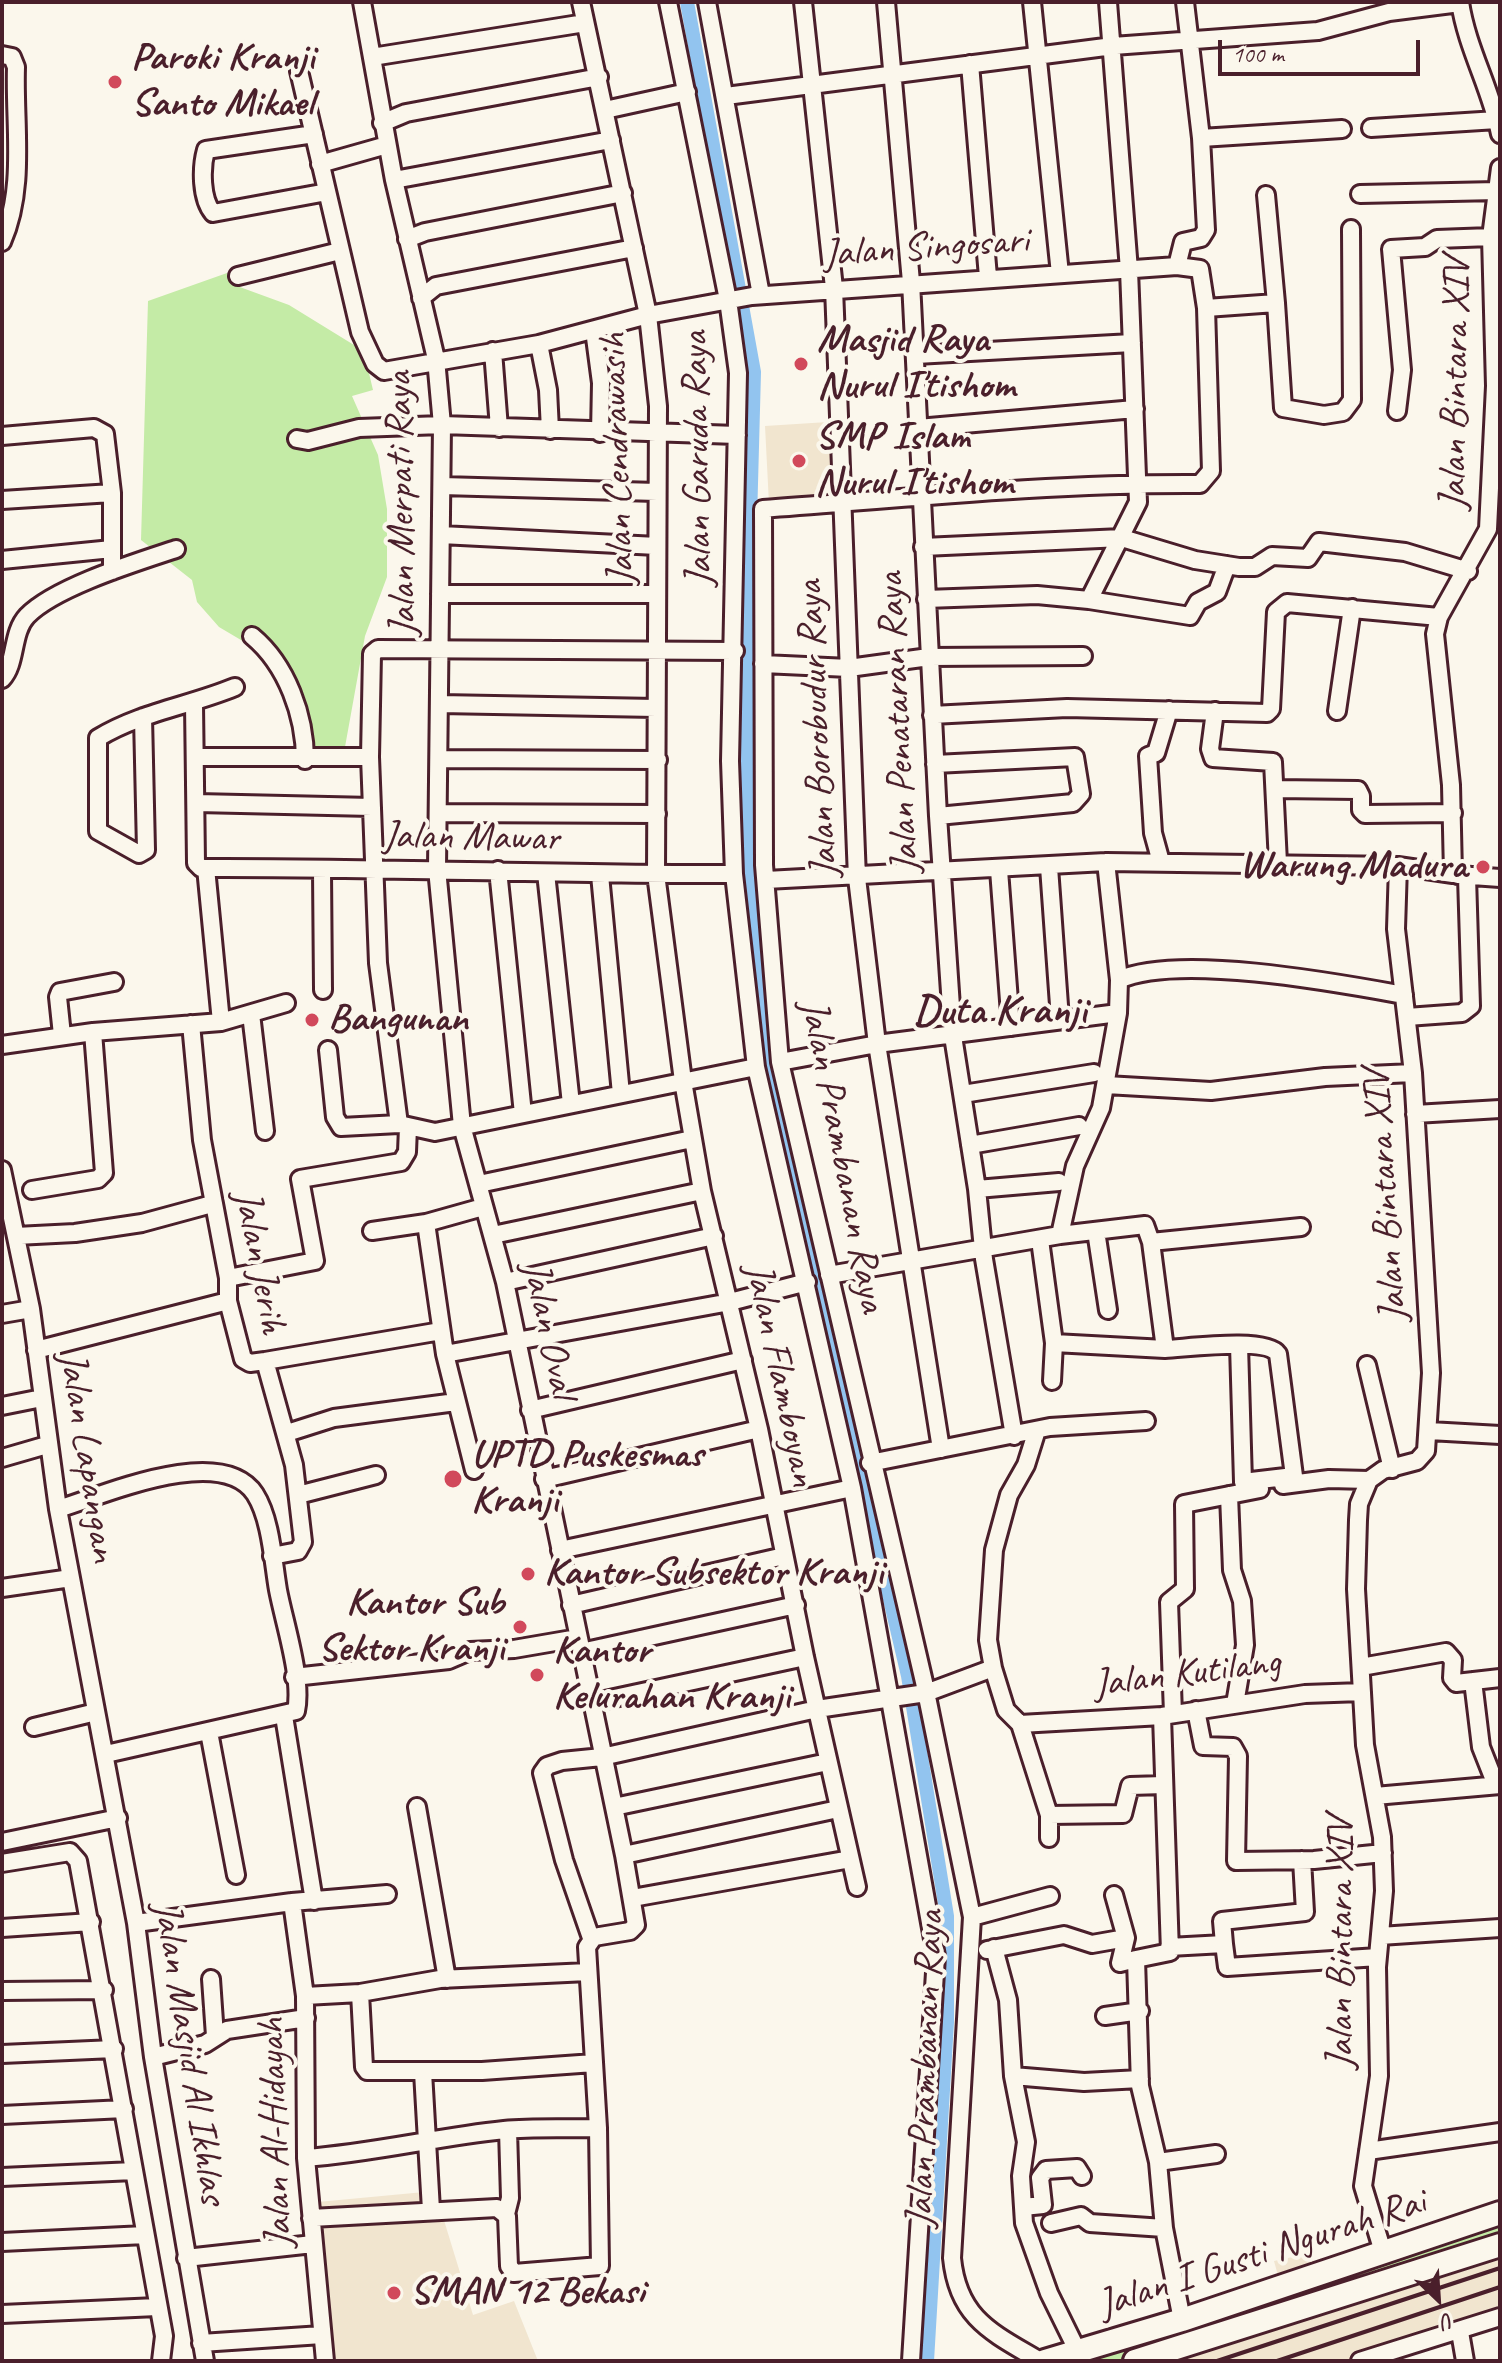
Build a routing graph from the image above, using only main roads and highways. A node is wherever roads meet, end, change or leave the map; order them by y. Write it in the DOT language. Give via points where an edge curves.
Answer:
graph roads {
  1 [pos="1500,2213"];
  2 [pos="1500,2245"];
  3 [pos="1182,2320"];
  4 [pos="1187,2343"];
  5 [pos="1043,2361"];
  6 [pos="1135,2361"];
  1 -- 3 [label="main road, Jalan I Gusti Ngurah Rai"];
  2 -- 4 [label="main road, Jalan I Gusti Ngurah Rai"];
  3 -- 4 [label="main road"];
  3 -- 5 [label="main road, Jalan I Gusti Ngurah Rai"];
  4 -- 6 [label="main road, Jalan I Gusti Ngurah Rai"];
}
